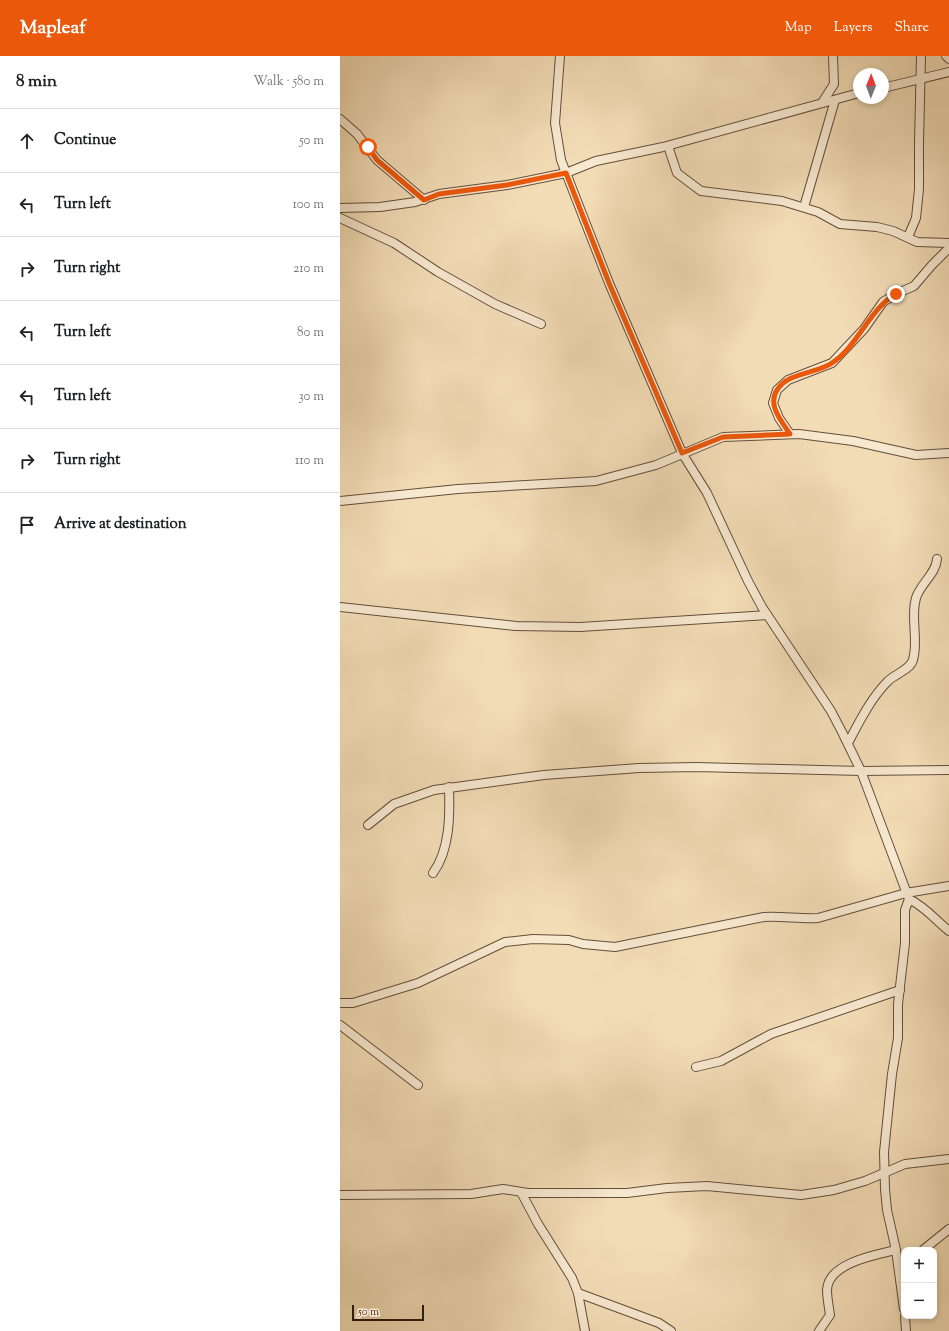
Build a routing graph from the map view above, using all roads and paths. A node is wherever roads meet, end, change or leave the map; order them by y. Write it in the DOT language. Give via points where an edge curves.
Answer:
graph roads {
  1 [pos="560,56"];
  2 [pos="833,56"];
  3 [pos="921,56"];
  4 [pos="946,56"];
  5 [pos="949,58"];
  6 [pos="949,72"];
  7 [pos="920,80"];
  8 [pos="889,87"];
  9 [pos="853,95"];
  10 [pos="835,100"];
  11 [pos="822,102"];
  12 [pos="340,119"];
  13 [pos="668,146"];
  14 [pos="566,173"];
  15 [pos="424,200"];
  16 [pos="804,207"];
  17 [pos="340,208"];
  18 [pos="340,218"];
  19 [pos="908,237"];
  20 [pos="949,243"];
  21 [pos="949,248"];
  22 [pos="541,324"];
  23 [pos="790,434"];
  24 [pos="682,453"];
  25 [pos="949,453"];
  26 [pos="340,501"];
  27 [pos="937,559"];
  28 [pos="340,607"];
  29 [pos="767,615"];
  30 [pos="848,743"];
  31 [pos="949,770"];
  32 [pos="861,771"];
  33 [pos="449,787"];
  34 [pos="368,825"];
  35 [pos="433,873"];
  36 [pos="949,886"];
  37 [pos="908,896"];
  38 [pos="949,931"];
  39 [pos="900,990"];
  40 [pos="340,1002"];
  41 [pos="340,1025"];
  42 [pos="696,1067"];
  43 [pos="418,1085"];
  44 [pos="949,1159"];
  45 [pos="884,1174"];
  46 [pos="521,1192"];
  47 [pos="340,1195"];
  48 [pos="949,1229"];
  49 [pos="927,1247"];
  50 [pos="896,1250"];
  51 [pos="901,1267"];
  52 [pos="578,1293"];
  53 [pos="905,1319"];
  54 [pos="585,1331"];
  55 [pos="671,1331"];
  56 [pos="819,1331"];
  57 [pos="906,1331"];
  1 -- 14 [label="street" via="555,123 561,160"];
  2 -- 11 [label="street" via="834,84"];
  3 -- 7 [label="street"];
  4 -- 5 [label="street"];
  6 -- 7 [label="street"];
  7 -- 8 [label="street"];
  7 -- 19 [label="street" via="920,189 916,218"];
  9 -- 10 [label="street"];
  10 -- 11 [label="street"];
  10 -- 16 [label="street"];
  11 -- 13 [label="street"];
  12 -- 15 [label="street" via="357,134 377,160"];
  13 -- 14 [label="street" via="596,161"];
  13 -- 16 [label="street" via="677,173 701,191 760,198"];
  14 -- 15 [label="street" via="507,185 439,194"];
  14 -- 24 [label="street" via="609,283"];
  15 -- 17 [label="street" via="380,207"];
  16 -- 19 [label="street" via="840,224 877,227"];
  18 -- 22 [label="street" via="394,243 476,293"];
  19 -- 20 [label="street" via="917,242"];
  21 -- 23 [label="street" via="914,286 883,302 864,329 832,363 788,380 777,390 773,403"];
  23 -- 24 [label="street" via="723,437"];
  23 -- 25 [label="street" via="853,441 916,455"];
  24 -- 26 [label="street" via="651,466 596,481 474,488"];
  24 -- 29 [label="street" via="707,493 748,581"];
  27 -- 30 [label="street" via="937,566 924,582 916,599 913,662 887,682 878,693"];
  28 -- 29 [label="street" via="431,618 580,627"];
  29 -- 30 [label="street" via="831,711"];
  30 -- 32 [label="street"];
  31 -- 32 [label="street"];
  32 -- 33 [label="street" via="759,767 639,768 544,775"];
  32 -- 37 [label="street"];
  33 -- 34 [label="street" via="413,796 394,804"];
  33 -- 35 [label="street" via="445,847 440,863"];
  36 -- 37 [label="street"];
  37 -- 38 [label="street" via="923,906"];
  37 -- 39 [label="street"];
  37 -- 40 [label="street" via="818,918 764,917 628,946 600,946 548,939 505,942 418,983 353,1003"];
  39 -- 42 [label="street" via="771,1034 721,1061"];
  39 -- 45 [label="street" via="898,1038 892,1074"];
  41 -- 43 [label="street"];
  44 -- 45 [label="street" via="905,1164"];
  45 -- 46 [label="street" via="834,1190 801,1195 707,1186 627,1193"];
  45 -- 50 [label="street" via="887,1210"];
  46 -- 47 [label="street" via="502,1189 471,1194"];
  46 -- 52 [label="street" via="572,1278"];
  48 -- 49 [label="street"];
  50 -- 51 [label="street"];
  50 -- 56 [label="street" via="848,1264 833,1275 827,1289 830,1315"];
  52 -- 54 [label="street"];
  52 -- 55 [label="street" via="659,1323"];
  53 -- 57 [label="street"];
}
